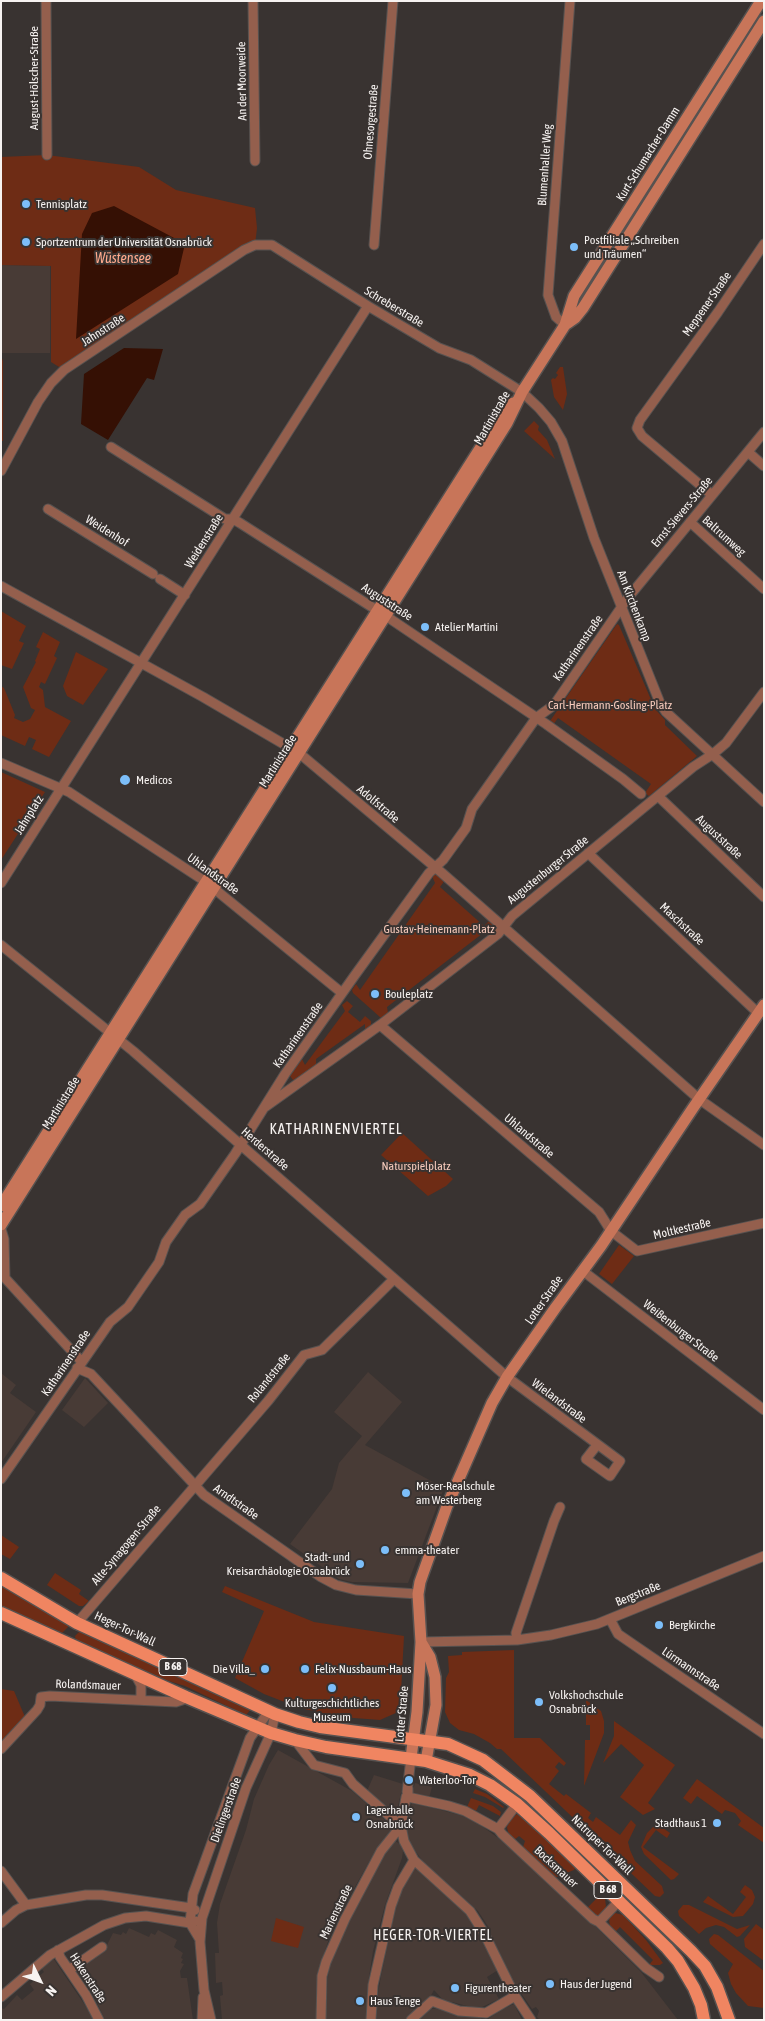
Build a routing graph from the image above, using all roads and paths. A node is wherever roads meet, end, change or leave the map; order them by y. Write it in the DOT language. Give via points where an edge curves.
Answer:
graph roads {
  1 [pos="46,1"];
  2 [pos="253,1"];
  3 [pos="393,1"];
  4 [pos="570,1"];
  5 [pos="761,1"];
  6 [pos="764,21"];
  7 [pos="47,155"];
  8 [pos="255,161"];
  9 [pos="764,244"];
  10 [pos="255,245"];
  11 [pos="374,245"];
  12 [pos="368,306"];
  13 [pos="565,325"];
  14 [pos="522,392"];
  15 [pos="764,432"];
  16 [pos="111,447"];
  17 [pos="748,452"];
  18 [pos="764,466"];
  19 [pos="1,471"];
  20 [pos="712,495"];
  21 [pos="48,509"];
  22 [pos="233,519"];
  23 [pos="690,522"];
  24 [pos="1,586"];
  25 [pos="764,589"];
  26 [pos="185,595"];
  27 [pos="621,608"];
  28 [pos="381,613"];
  29 [pos="142,663"];
  30 [pos="764,692"];
  31 [pos="536,718"];
  32 [pos="295,750"];
  33 [pos="713,754"];
  34 [pos="1,763"];
  35 [pos="61,789"];
  36 [pos="641,794"];
  37 [pos="658,796"];
  38 [pos="764,802"];
  39 [pos="588,853"];
  40 [pos="435,868"];
  41 [pos="1,883"];
  42 [pos="210,885"];
  43 [pos="764,897"];
  44 [pos="503,927"];
  45 [pos="1,945"];
  46 [pos="342,993"];
  47 [pos="761,1009"];
  48 [pos="380,1025"];
  49 [pos="114,1037"];
  50 [pos="285,1074"];
  51 [pos="296,1085"];
  52 [pos="699,1099"];
  53 [pos="263,1109"];
  54 [pos="241,1144"];
  55 [pos="764,1145"];
  56 [pos="2,1216"];
  57 [pos="764,1223"];
  58 [pos="1,1229"];
  59 [pos="611,1231"];
  60 [pos="583,1271"];
  61 [pos="3,1279"];
  62 [pos="394,1279"];
  63 [pos="79,1365"];
  64 [pos="507,1377"];
  65 [pos="764,1410"];
  66 [pos="597,1445"];
  67 [pos="1,1479"];
  68 [pos="195,1485"];
  69 [pos="560,1507"];
  70 [pos="764,1556"];
  71 [pos="1,1578"];
  72 [pos="418,1594"];
  73 [pos="1,1613"];
  74 [pos="610,1619"];
  75 [pos="77,1622"];
  76 [pos="517,1640"];
  77 [pos="421,1642"];
  78 [pos="135,1673"];
  79 [pos="186,1697"];
  80 [pos="140,1700"];
  81 [pos="272,1713"];
  82 [pos="257,1728"];
  83 [pos="271,1733"];
  84 [pos="764,1734"];
  85 [pos="414,1739"];
  86 [pos="295,1740"];
  87 [pos="431,1741"];
  88 [pos="1,1749"];
  89 [pos="411,1758"];
  90 [pos="426,1761"];
  91 [pos="408,1793"];
  92 [pos="517,1804"];
  93 [pos="401,1826"];
  94 [pos="498,1829"];
  95 [pos="414,1860"];
  96 [pos="1,1871"];
  97 [pos="620,1900"];
  98 [pos="26,1905"];
  99 [pos="191,1908"];
  100 [pos="202,1918"];
  101 [pos="599,1922"];
  102 [pos="1,1923"];
  103 [pos="190,1923"];
  104 [pos="199,1938"];
  105 [pos="102,1947"];
  106 [pos="58,1950"];
  107 [pos="69,1970"];
  108 [pos="659,1977"];
  109 [pos="204,1990"];
  110 [pos="515,1996"];
  111 [pos="1,1997"];
  112 [pos="530,2019"];
  113 [pos="100,2020"];
  114 [pos="202,2020"];
  115 [pos="211,2020"];
  116 [pos="321,2020"];
  117 [pos="371,2020"];
  118 [pos="411,2020"];
  119 [pos="704,2020"];
  120 [pos="729,2020"];
  1 -- 7 [label="street, August-Hölscher-Straße"];
  2 -- 8 [label="street, An der Moorweide"];
  3 -- 11 [label="street, Ohnesorgestraße"];
  4 -- 13 [label="street, Blumenhaller Weg" via="548,295 556,317"];
  5 -- 13 [label="main road, Kurt-Schumacher-Damm" via="574,296"];
  6 -- 13 [label="main road, Kurt-Schumacher-Damm" via="583,308"];
  9 -- 20 [label="street, Meppener Straße" via="637,428 642,436"];
  10 -- 12 [label="street, Schreberstraße" via="272,245"];
  10 -- 19 [label="street, Jahnstraße" via="64,370 38,402"];
  12 -- 14 [label="street, Schreberstraße" via="439,348 471,360"];
  12 -- 22 [label="street, Weidenstraße"];
  13 -- 14 [label="main road, Kurt-Schumacher-Damm"];
  14 -- 27 [label="street, Am Kirchenkamp" via="551,422 562,441"];
  14 -- 28 [label="main road, Martinistraße" via="502,414"];
  15 -- 17 [label="street, Ernst-Sievers-Straße"];
  16 -- 22 [label="street, Auguststraße" via="224,519"];
  17 -- 18 [label="street"];
  17 -- 20 [label="street, Ernst-Sievers-Straße"];
  20 -- 23 [label="street, Ernst-Sievers-Straße"];
  21 -- 26 [label="street, Weidenhof"];
  22 -- 26 [label="street, Weidenstraße"];
  22 -- 28 [label="street, Auguststraße"];
  23 -- 25 [label="street, Baltrumweg"];
  23 -- 27 [label="street, Ernst-Sievers-Straße"];
  24 -- 29 [label="street, Adolfstraße"];
  26 -- 29 [label="street, Weidenstraße"];
  27 -- 31 [label="street, Katharinenstraße" via="554,705"];
  27 -- 33 [label="street, Am Kirchenkamp" via="660,703"];
  28 -- 31 [label="street, Auguststraße"];
  28 -- 32 [label="main road, Martinistraße"];
  29 -- 32 [label="street, Adolfstraße"];
  29 -- 35 [label="street, Weidenstraße"];
  30 -- 33 [label="street, Augustenburger Straße" via="726,743"];
  31 -- 36 [label="street, Auguststraße"];
  31 -- 40 [label="street, Katharinenstraße" via="472,809 466,828"];
  32 -- 40 [label="street, Adolfstraße"];
  32 -- 42 [label="main road, Martinistraße"];
  33 -- 37 [label="street, Augustenburger Straße"];
  33 -- 38 [label="street, Am Kirchenkamp"];
  34 -- 35 [label="street, Jahnplatz"];
  35 -- 41 [label="street, Jahnplatz"];
  35 -- 42 [label="street, Uhlandstraße"];
  37 -- 39 [label="street, Augustenburger Straße"];
  37 -- 43 [label="street, Auguststraße"];
  39 -- 44 [label="street, Augustenburger Straße"];
  39 -- 47 [label="street, Maschstraße"];
  40 -- 44 [label="street, Adolfstraße"];
  40 -- 46 [label="street, Katharinenstraße"];
  42 -- 46 [label="street, Uhlandstraße"];
  42 -- 49 [label="main road, Martinistraße"];
  44 -- 48 [label="street, Augustenburger Straße"];
  44 -- 52 [label="street, Adolfstraße"];
  45 -- 49 [label="street, Herderstraße"];
  46 -- 50 [label="street, Katharinenstraße"];
  47 -- 52 [label="main road, Lotter Straße"];
  48 -- 51 [label="street, Augustenburger Straße"];
  48 -- 59 [label="street, Uhlandstraße" via="599,1212"];
  49 -- 54 [label="street, Herderstraße"];
  49 -- 56 [label="main road, Martinistraße"];
  50 -- 51 [label="street" via="285,1080"];
  50 -- 53 [label="street, Katharinenstraße"];
  51 -- 53 [label="street, Augustenburger Straße"];
  52 -- 55 [label="street, Adolfstraße"];
  52 -- 59 [label="main road, Lotter Straße"];
  53 -- 54 [label="street, Katharinenstraße"];
  54 -- 62 [label="street, Herderstraße"];
  54 -- 63 [label="street, Katharinenstraße" via="200,1204 185,1215 166,1242 159,1262 128,1307 110,1322"];
  57 -- 59 [label="street, Moltkestraße" via="637,1251"];
  58 -- 61 [label="street, Arndtstraße" via="4,1239"];
  59 -- 60 [label="main road, Lotter Straße"];
  60 -- 64 [label="main road, Lotter Straße"];
  60 -- 65 [label="street, Weißenburger Straße"];
  61 -- 63 [label="street, Arndtstraße"];
  62 -- 64 [label="street, Herderstraße"];
  62 -- 68 [label="street, Rolandstraße" via="322,1350 304,1355"];
  63 -- 67 [label="street, Katharinenstraße"];
  63 -- 68 [label="street, Arndtstraße"];
  64 -- 66 [label="street, Wielandstraße"];
  64 -- 72 [label="main road, Lotter Straße" via="446,1506"];
  68 -- 72 [label="street, Arndtstraße" via="204,1495 336,1585 356,1590"];
  68 -- 75 [label="street, Alte-Synagogen-Straße"];
  69 -- 76 [label="street" via="516,1633"];
  70 -- 74 [label="street, Bergstraße"];
  71 -- 75 [label="main road, Heger-Tor-Wall / B 68"];
  72 -- 77 [label="main road, Lotter Straße"];
  73 -- 78 [label="main road, B 68"];
  74 -- 76 [label="street, Bergstraße" via="551,1635"];
  74 -- 84 [label="street, Lürmannstraße" via="618,1634"];
  75 -- 81 [label="main road, Heger-Tor-Wall / B 68"];
  76 -- 77 [label="street, Bergstraße"];
  77 -- 85 [label="main road, Lotter Straße"];
  77 -- 87 [label="main road, Lotter Straße" via="430,1657 435,1677 436,1705"];
  78 -- 79 [label="main road, B 68"];
  78 -- 80 [label="street, Rolandsmauer" via="141,1685"];
  79 -- 80 [label="street, Rolandsmauer" via="176,1702"];
  79 -- 82 [label="main road, B 68"];
  80 -- 88 [label="street, Rolandsmauer" via="41,1697 37,1710"];
  81 -- 82 [label="street, Dielingerstraße"];
  81 -- 83 [label="street, Dielingerstraße"];
  81 -- 85 [label="main road, Heger-Tor-Wall / B 68" via="320,1727"];
  82 -- 83 [label="main road, B 68"];
  82 -- 99 [label="street, Dielingerstraße" via="250,1738 216,1829"];
  83 -- 86 [label="main road, B 68"];
  83 -- 100 [label="street, Dielingerstraße" via="246,1788"];
  85 -- 87 [label="main road, Natruper-Tor-Wall / B 68"];
  85 -- 89 [label="main road, Lotter Straße"];
  86 -- 89 [label="main road, B 68"];
  86 -- 93 [label="street" via="314,1765 345,1773 364,1795"];
  87 -- 90 [label="main road, Lotter Straße"];
  87 -- 120 [label="main road, Natruper-Tor-Wall / B 68" via="448,1744 490,1765 576,1838 705,1966 718,1987"];
  89 -- 90 [label="main road, B 68"];
  89 -- 91 [label="street"];
  90 -- 92 [label="main road, B 68" via="470,1775"];
  91 -- 93 [label="street"];
  91 -- 94 [label="street, Bocksmauer" via="465,1811"];
  92 -- 94 [label="street"];
  92 -- 97 [label="main road, B 68"];
  93 -- 95 [label="street" via="404,1841"];
  93 -- 116 [label="street, Marienstraße" via="381,1851 326,1962 322,1976"];
  94 -- 101 [label="street, Bocksmauer"];
  95 -- 110 [label="street" via="470,1911"];
  95 -- 117 [label="street" via="391,1906 373,1985"];
  96 -- 98 [label="street"];
  97 -- 101 [label="street"];
  97 -- 119 [label="main road, B 68" via="678,1961 694,1988"];
  98 -- 99 [label="street" via="102,1895"];
  98 -- 102 [label="street"];
  99 -- 100 [label="street"];
  99 -- 103 [label="street, Dielingerstraße"];
  100 -- 103 [label="street"];
  100 -- 104 [label="street, Dielingerstraße"];
  101 -- 108 [label="street, Bocksmauer"];
  103 -- 104 [label="street, Dielingerstraße"];
  103 -- 106 [label="street" via="146,1916 125,1918 104,1924"];
  104 -- 109 [label="street, Dielingerstraße"];
  105 -- 107 [label="street"];
  106 -- 107 [label="street, Hakenstraße"];
  106 -- 111 [label="street"];
  107 -- 113 [label="street, Hakenstraße"];
  109 -- 114 [label="street, Dielingerstraße"];
  109 -- 115 [label="street, Dielingerstraße"];
  110 -- 112 [label="street"];
  110 -- 118 [label="street" via="486,2013 458,2011 432,2001"];
}
